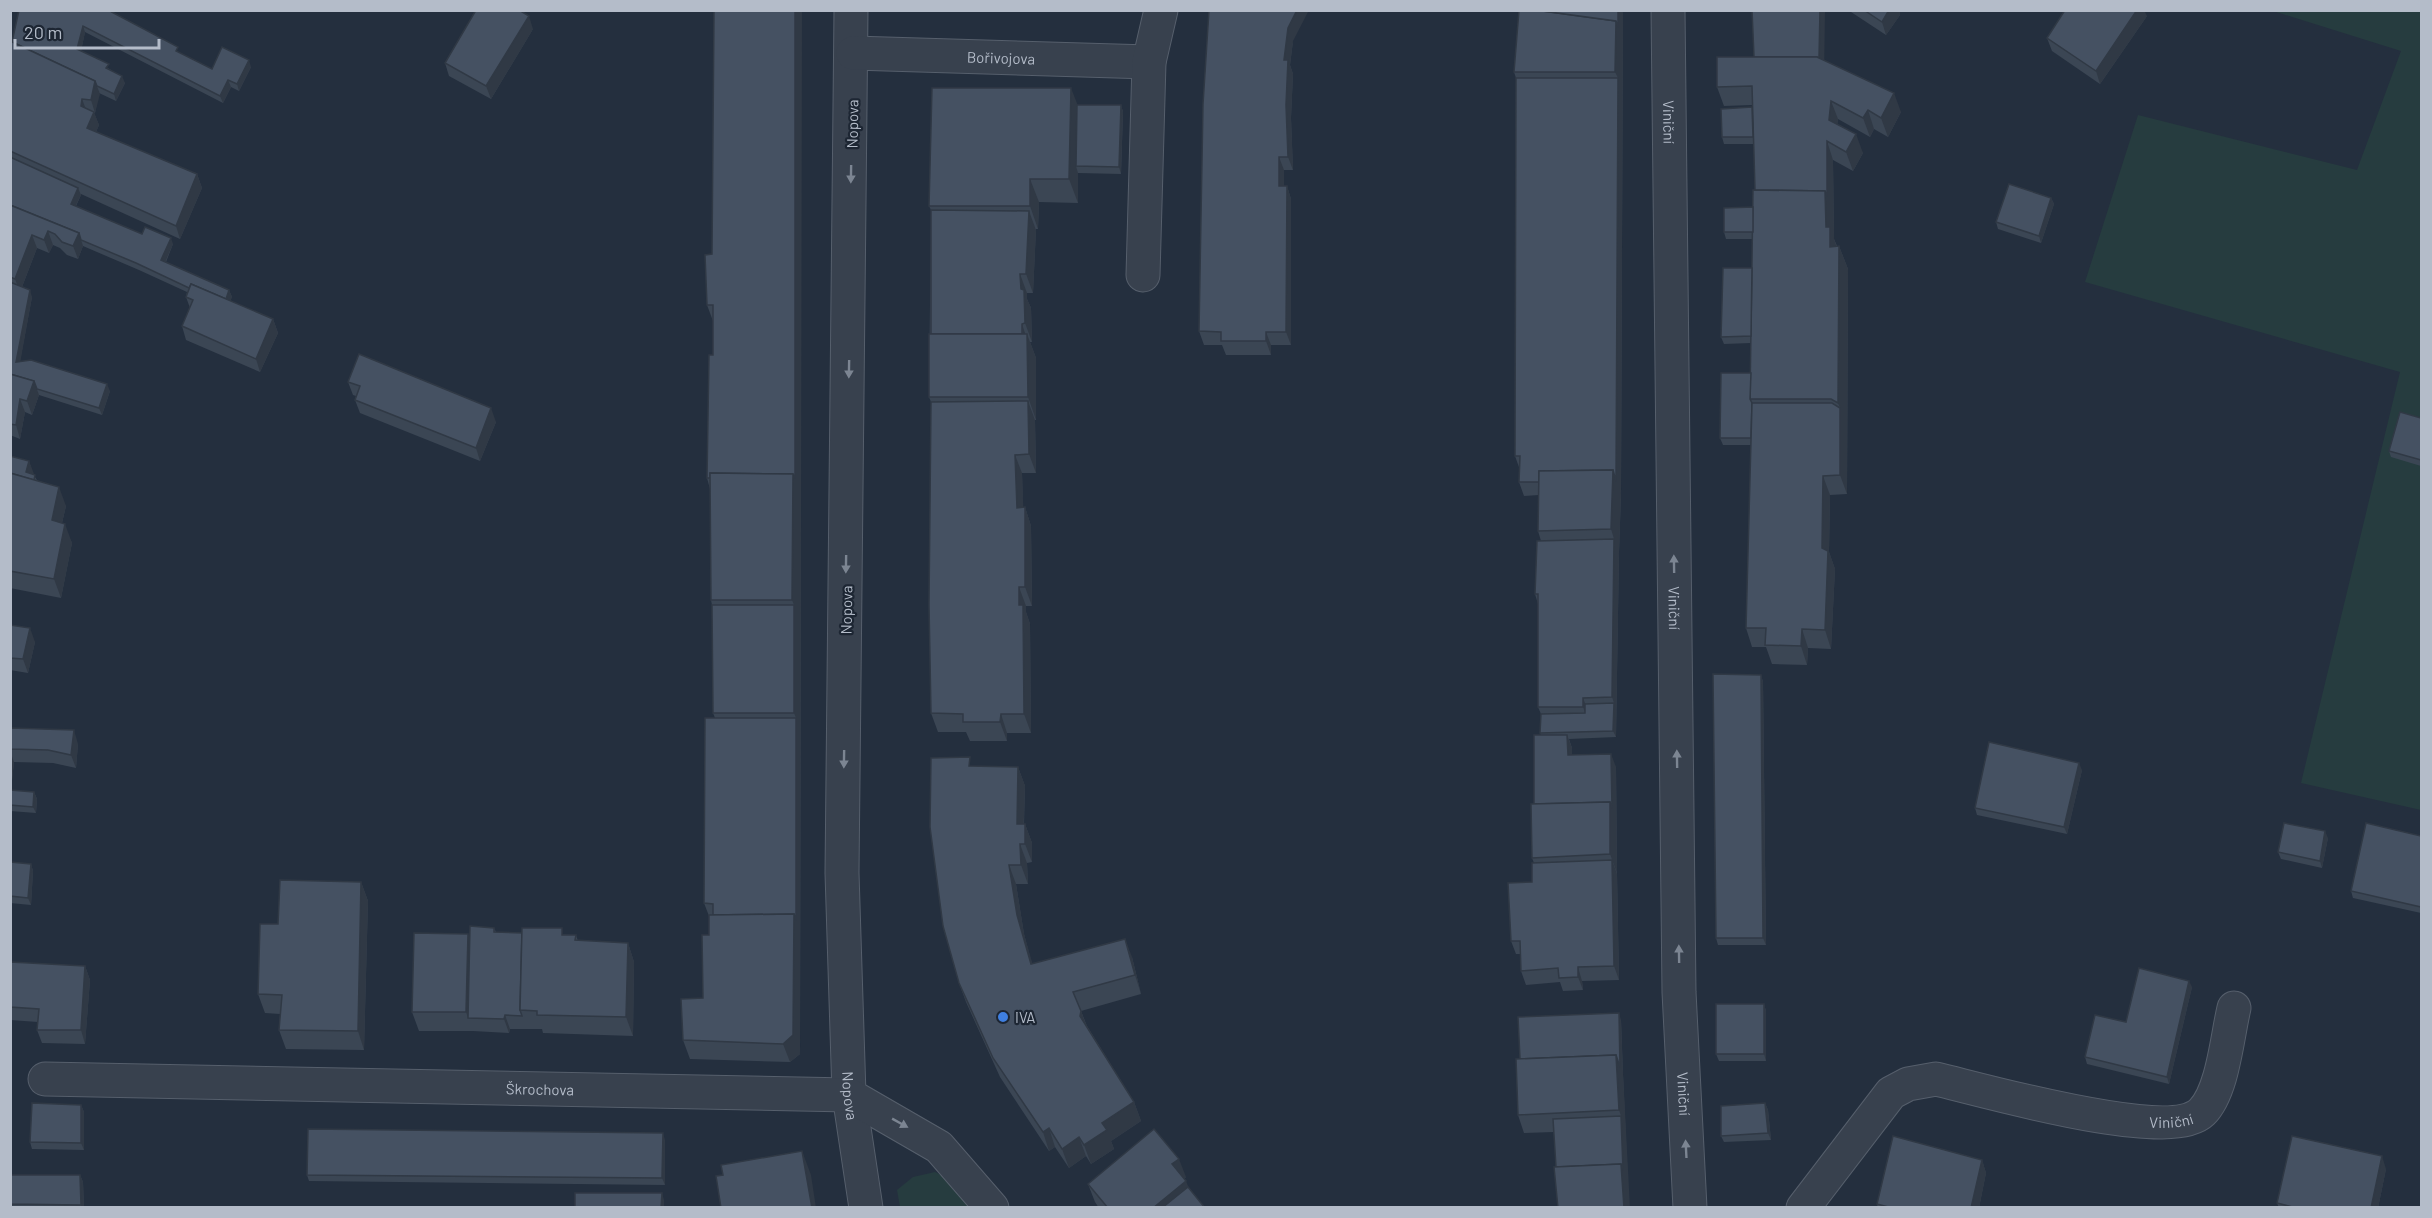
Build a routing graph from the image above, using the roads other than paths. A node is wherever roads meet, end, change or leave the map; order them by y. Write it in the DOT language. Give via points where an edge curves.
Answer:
graph roads {
  1 [pos="851,10"];
  2 [pos="1161,10"];
  3 [pos="1668,10"];
  4 [pos="853,53"];
  5 [pos="1149,62"];
  6 [pos="1143,275"];
  7 [pos="2234,1008"];
  8 [pos="45,1079"];
  9 [pos="849,1095"];
  10 [pos="866,1208"];
  11 [pos="992,1208"];
  12 [pos="1690,1208"];
  13 [pos="1803,1208"];
  1 -- 4 [label="street, Nopova"];
  2 -- 5 [label="street"];
  12 -- 3 [label="street, Viniční, one-way" via="1679,992"];
  4 -- 5 [label="street, Bořivojova"];
  4 -- 9 [label="street, Nopova, one-way" via="842,873"];
  5 -- 6 [label="street"];
  7 -- 13 [label="street, Viniční" via="2213,1094 2201,1113 2188,1120 2164,1124 2109,1118 1936,1079 1921,1080 1892,1093"];
  8 -- 9 [label="street, Škrochova"];
  9 -- 10 [label="street, Nopova"];
  9 -- 11 [label="street, Škrochova, one-way" via="939,1147"];
}
